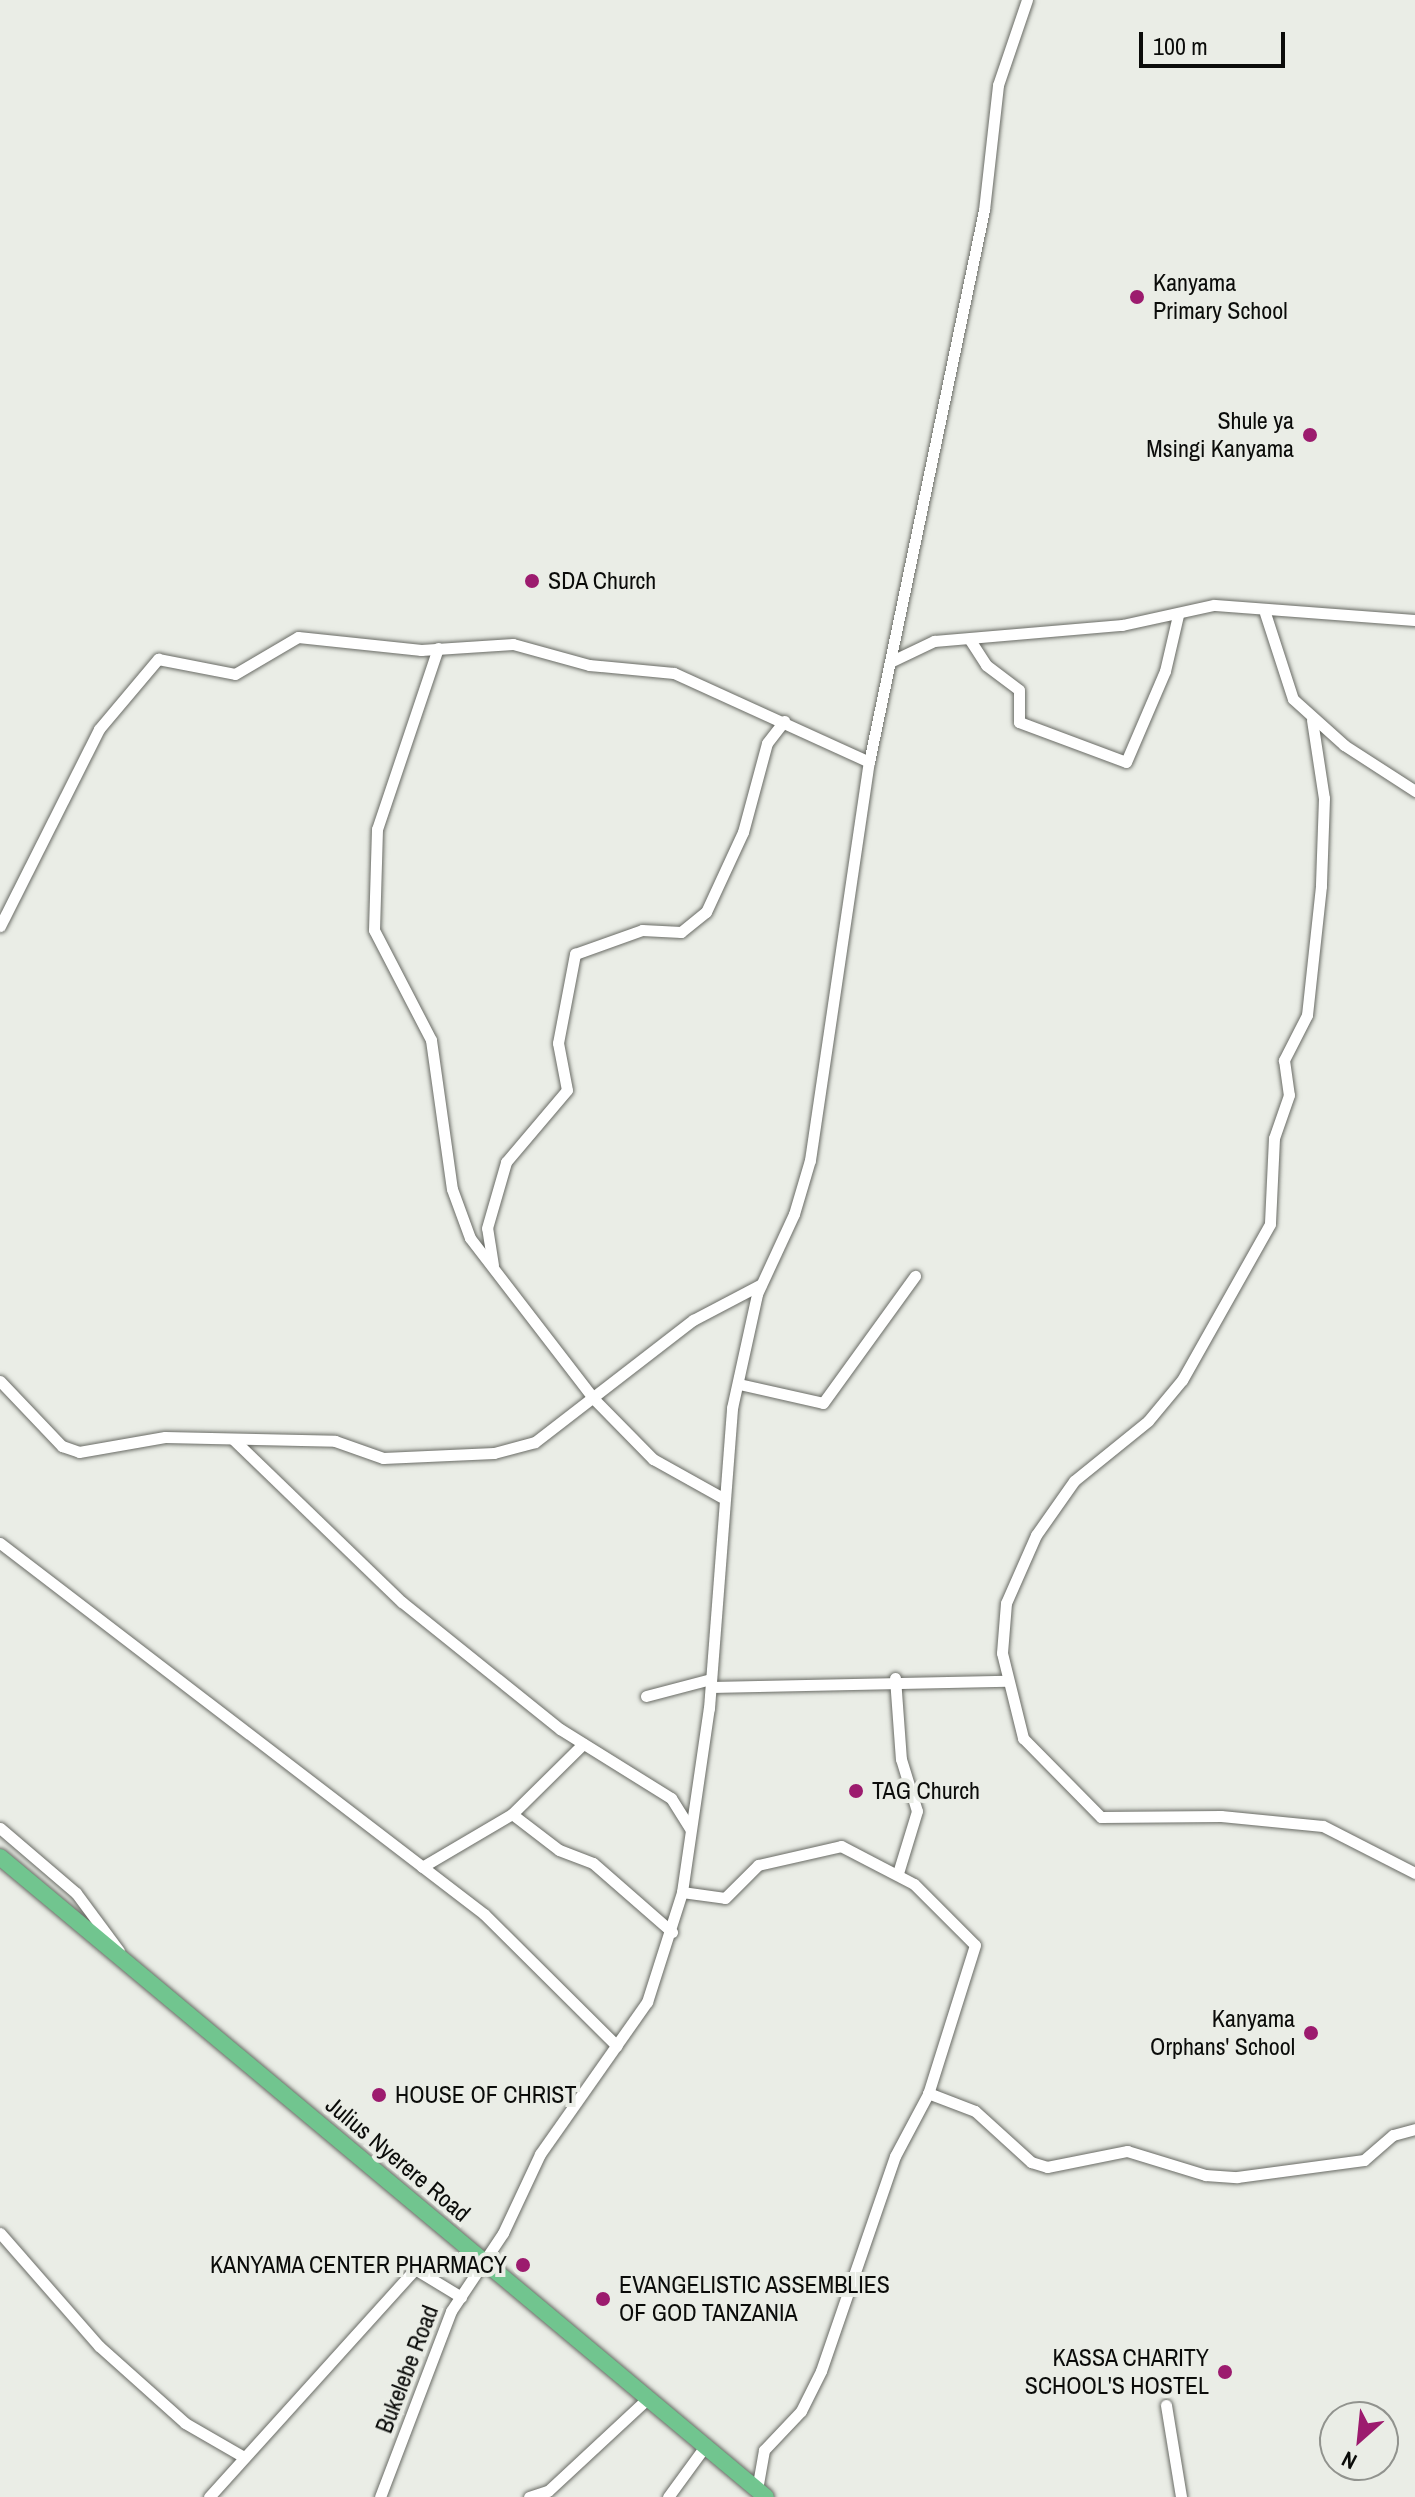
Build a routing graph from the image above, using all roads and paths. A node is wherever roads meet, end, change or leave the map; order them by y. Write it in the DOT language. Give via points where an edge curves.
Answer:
graph roads {
  1 [pos="1027,0"];
  2 [pos="1265,613"];
  3 [pos="1178,615"];
  4 [pos="1415,620"];
  5 [pos="970,640"];
  6 [pos="438,648"];
  7 [pos="892,661"];
  8 [pos="1312,720"];
  9 [pos="784,721"];
  10 [pos="869,762"];
  11 [pos="1415,791"];
  12 [pos="0,926"];
  13 [pos="493,1270"];
  14 [pos="915,1276"];
  15 [pos="760,1285"];
  16 [pos="0,1381"];
  17 [pos="739,1384"];
  18 [pos="593,1398"];
  19 [pos="234,1440"];
  20 [pos="721,1497"];
  21 [pos="0,1543"];
  22 [pos="895,1678"];
  23 [pos="1007,1681"];
  24 [pos="711,1683"];
  25 [pos="646,1696"];
  26 [pos="583,1744"];
  27 [pos="512,1814"];
  28 [pos="0,1828"];
  29 [pos="690,1829"];
  30 [pos="0,1857"];
  31 [pos="422,1867"];
  32 [pos="898,1873"];
  33 [pos="1415,1873"];
  34 [pos="682,1892"];
  35 [pos="672,1932"];
  36 [pos="128,1965"];
  37 [pos="617,2046"];
  38 [pos="928,2093"];
  39 [pos="1415,2129"];
  40 [pos="0,2233"];
  41 [pos="484,2262"];
  42 [pos="461,2297"];
  43 [pos="647,2399"];
  44 [pos="1166,2405"];
  45 [pos="706,2445"];
  46 [pos="244,2457"];
  47 [pos="762,2493"];
  48 [pos="209,2497"];
  49 [pos="380,2497"];
  50 [pos="529,2497"];
  51 [pos="668,2497"];
  52 [pos="1181,2497"];
  1 -- 7 [label="street, Bukelebe Road" via="998,85 984,210"];
  2 -- 3 [label="street" via="1214,605"];
  2 -- 4 [label="street"];
  2 -- 8 [label="street" via="1286,684"];
  3 -- 5 [label="street"];
  3 -- 5 [label="street" via="1165,671 1126,762 1019,722 1019,690 986,665"];
  5 -- 7 [label="street" via="934,641"];
  6 -- 9 [label="street" via="499,642 589,665 667,671"];
  6 -- 12 [label="street" via="370,648 314,635 269,649 235,674 151,661 89,746"];
  6 -- 13 [label="street" via="377,829 374,930 431,1040 452,1189 470,1238"];
  7 -- 10 [label="street, Bukelebe Road"];
  8 -- 11 [label="street"];
  8 -- 23 [label="street" via="1324,798 1321,886 1307,1015 1284,1060 1289,1095 1274,1138 1270,1224 1182,1380 1148,1421 1074,1481 1036,1535 1006,1603 1001,1641"];
  9 -- 10 [label="street"];
  9 -- 13 [label="street" via="767,743 743,832 706,912 681,932 642,930 575,954 558,1043 567,1090 506,1162 487,1228"];
  10 -- 15 [label="street, Bukelebe Road" via="810,1160 794,1214"];
  13 -- 18 [label="street"];
  14 -- 17 [label="street" via="823,1403"];
  15 -- 17 [label="street, Bukelebe Road"];
  15 -- 18 [label="street" via="693,1320"];
  16 -- 19 [label="street" via="71,1450 140,1439"];
  17 -- 20 [label="street, Bukelebe Road"];
  18 -- 19 [label="street" via="535,1442 494,1453 383,1458 335,1441"];
  18 -- 20 [label="street" via="653,1459"];
  19 -- 26 [label="street" via="363,1568"];
  20 -- 24 [label="street, Bukelebe Road"];
  21 -- 31 [label="street"];
  22 -- 23 [label="street"];
  22 -- 24 [label="street"];
  22 -- 32 [label="street" via="901,1759 917,1811"];
  23 -- 33 [label="street" via="1023,1738 1101,1817 1221,1816 1323,1826"];
  24 -- 25 [label="street"];
  24 -- 29 [label="street, Bukelebe Road"];
  26 -- 27 [label="street"];
  26 -- 29 [label="street" via="668,1796"];
  27 -- 31 [label="street"];
  27 -- 35 [label="street" via="559,1850 593,1863"];
  28 -- 36 [label="street" via="76,1893"];
  29 -- 34 [label="street, Bukelebe Road"];
  30 -- 36 [label="highway, Julius Nyerere Road"];
  31 -- 37 [label="street" via="517,1941"];
  32 -- 34 [label="street" via="833,1846 758,1865 722,1899"];
  32 -- 38 [label="street" via="975,1945"];
  34 -- 35 [label="street, Bukelebe Road"];
  35 -- 37 [label="street, Bukelebe Road" via="656,1983"];
  36 -- 41 [label="highway, Julius Nyerere Road"];
  37 -- 41 [label="street, Bukelebe Road" via="540,2154"];
  38 -- 39 [label="street" via="975,2111 1047,2167 1127,2151 1205,2175 1237,2177 1364,2160 1393,2135"];
  38 -- 47 [label="street" via="895,2156 811,2395 764,2450"];
  40 -- 46 [label="street" via="99,2346 185,2423"];
  41 -- 42 [label="street, Bukelebe Road"];
  41 -- 43 [label="highway, Julius Nyerere Road"];
  42 -- 46 [label="street" via="415,2269"];
  42 -- 49 [label="street, Bukelebe Road"];
  43 -- 45 [label="highway, Julius Nyerere Road"];
  43 -- 50 [label="street" via="548,2491"];
  44 -- 52 [label="street"];
  45 -- 47 [label="highway, Julius Nyerere Road"];
  45 -- 51 [label="street"];
  46 -- 48 [label="street"];
}
